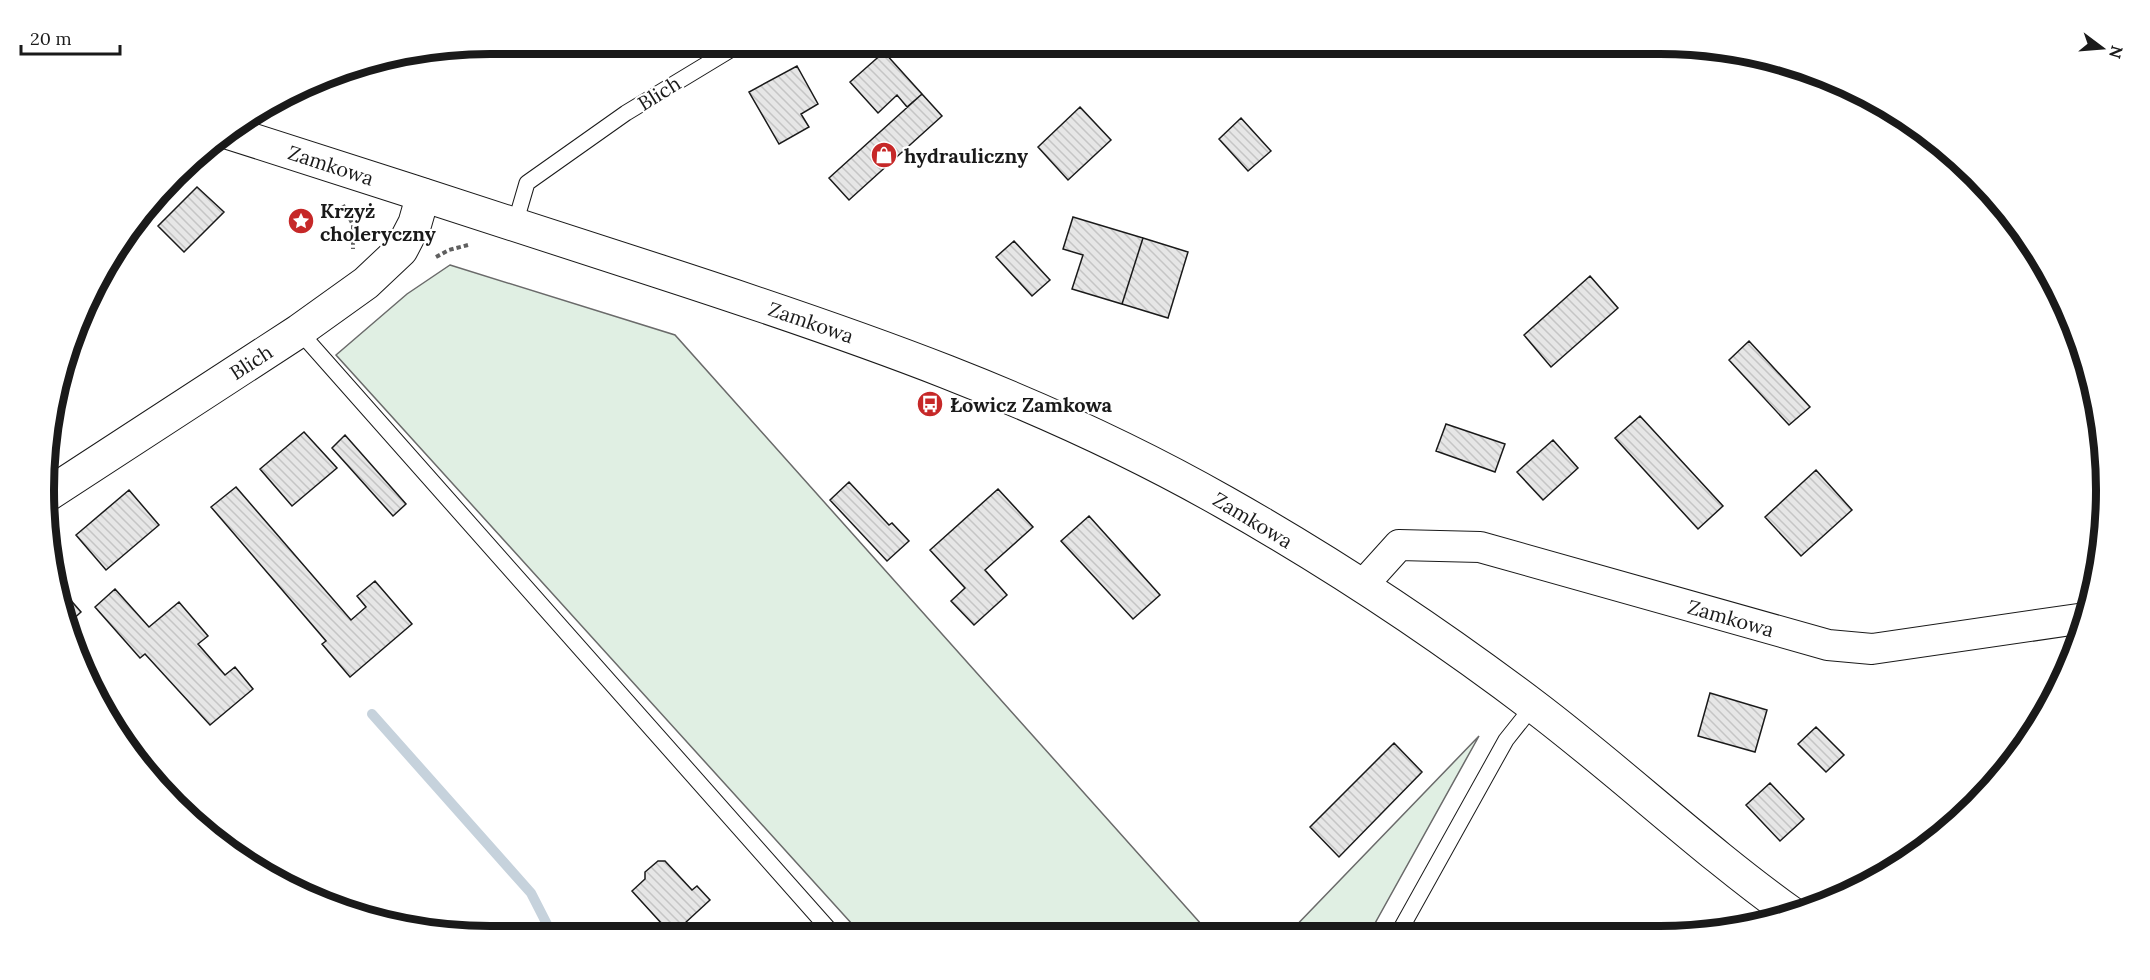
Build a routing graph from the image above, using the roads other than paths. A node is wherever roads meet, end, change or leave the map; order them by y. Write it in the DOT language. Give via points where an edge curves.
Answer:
graph roads {
  1 [pos="723,54"];
  2 [pos="237,135"];
  3 [pos="423,195"];
  4 [pos="515,224"];
  5 [pos="299,331"];
  6 [pos="54,490"];
  7 [pos="1362,586"];
  8 [pos="2076,619"];
  9 [pos="1533,706"];
  10 [pos="1782,908"];
  11 [pos="826,926"];
  12 [pos="1402,926"];
  1 -- 4 [label="lane, Blich" via="626,113 526,183"];
  2 -- 3 [label="main road, Zamkowa"];
  3 -- 4 [label="main road, Zamkowa"];
  3 -- 5 [label="main road, Blich" via="401,250 366,283"];
  4 -- 7 [label="main road, Zamkowa" via="885,347 1018,400 1084,429 1222,501"];
  5 -- 6 [label="main road, Blich"];
  5 -- 11 [label="lane"];
  7 -- 8 [label="street, Zamkowa" via="1399,544 1480,547 1828,645 1872,649"];
  7 -- 9 [label="main road, Zamkowa"];
  9 -- 10 [label="main road, Zamkowa"];
  9 -- 12 [label="lane" via="1506,740"];
}
